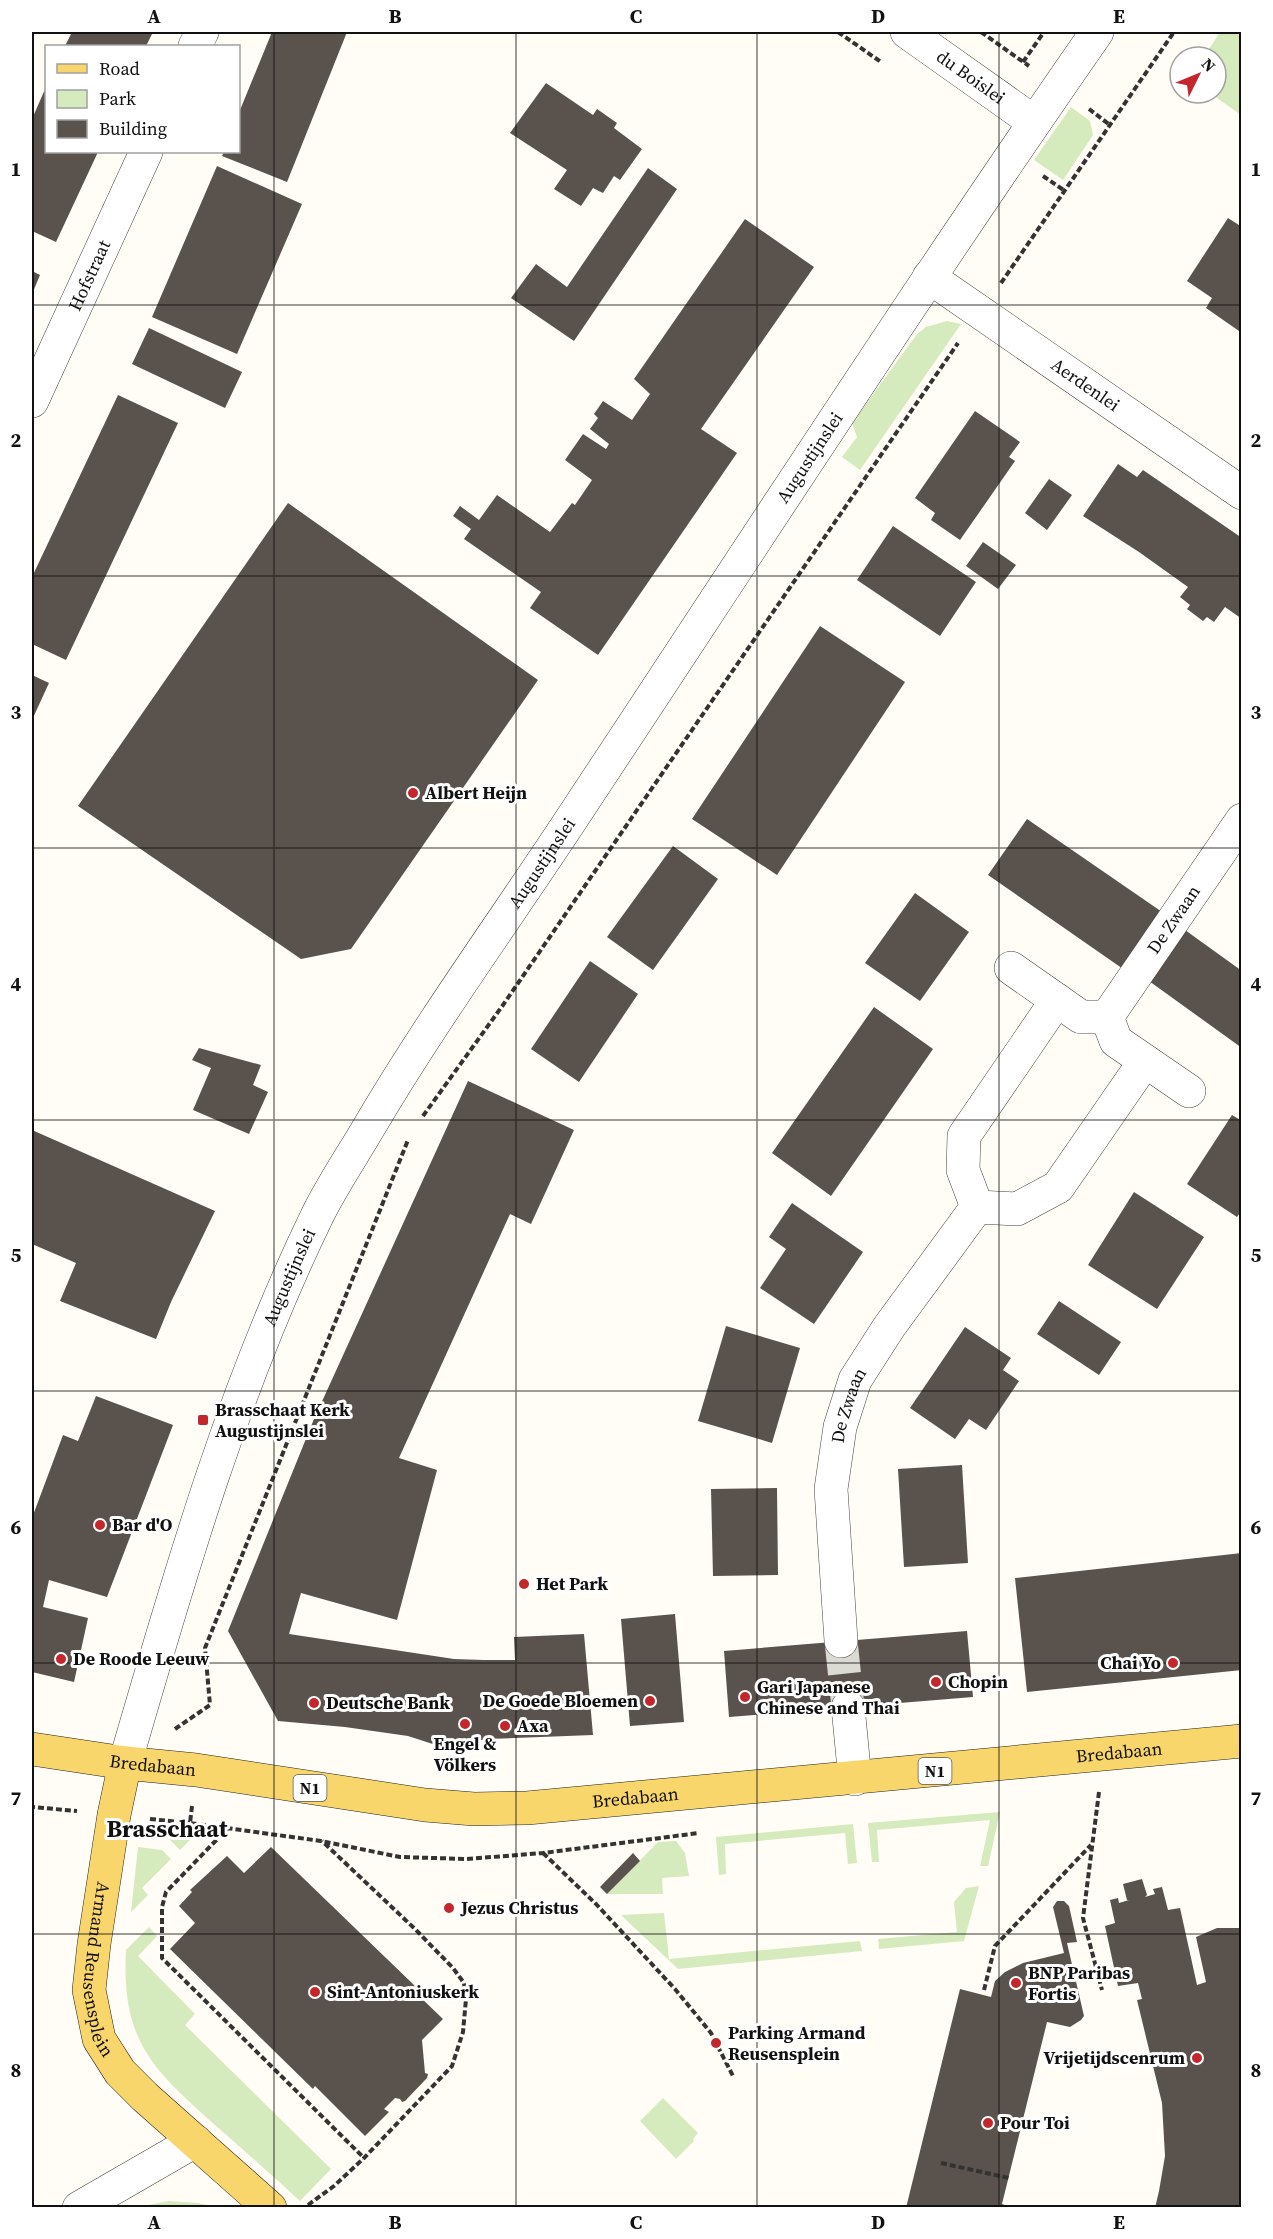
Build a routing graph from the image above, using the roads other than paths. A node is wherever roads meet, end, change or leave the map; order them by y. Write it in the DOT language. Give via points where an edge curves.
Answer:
graph roads {
  1 [pos="907,32"];
  2 [pos="1097,32"];
  3 [pos="1034,122"];
  4 [pos="146,153"];
  5 [pos="929,276"];
  6 [pos="32,401"];
  7 [pos="1242,493"];
  8 [pos="1242,820"];
  9 [pos="1011,969"];
  10 [pos="1057,1000"];
  11 [pos="1107,1017"];
  12 [pos="1145,1061"];
  13 [pos="1189,1091"];
  14 [pos="977,1206"];
  15 [pos="841,1641"];
  16 [pos="848,1707"];
  17 [pos="1242,1741"];
  18 [pos="32,1749"];
  19 [pos="125,1763"];
  20 [pos="855,1779"];
  21 [pos="195,2141"];
  22 [pos="79,2208"];
  23 [pos="270,2208"];
  1 -- 3 [label="street, du Boislei"];
  2 -- 3 [label="street, Augustijnslei"];
  3 -- 5 [label="street, Augustijnslei"];
  4 -- 6 [label="street, Hofstraat"];
  5 -- 7 [label="street, Aerdenlei"];
  5 -- 19 [label="street, Augustijnslei" via="400,1075 320,1211 268,1326 223,1448 182,1568"];
  8 -- 11 [label="street, De Zwaan"];
  9 -- 10 [label="street"];
  10 -- 11 [label="street" via="1081,1017"];
  10 -- 14 [label="street" via="964,1136 963,1170"];
  11 -- 12 [label="street" via="1116,1041"];
  12 -- 13 [label="street"];
  12 -- 14 [label="street" via="1058,1187 1017,1209"];
  14 -- 15 [label="street, De Zwaan" via="855,1380 840,1427 831,1489"];
  16 -- 20 [label="street"];
  17 -- 20 [label="main road, Bredabaan / N1"];
  18 -- 19 [label="main road, Bredabaan / N1"];
  19 -- 20 [label="main road, Bredabaan / N1" via="474,1809 527,1808"];
  19 -- 21 [label="main road, Armand Reusensplein" via="95,1932 89,1990 99,2039 120,2072"];
  21 -- 22 [label="street"];
  21 -- 23 [label="main road, Armand Reusensplein"];
}
